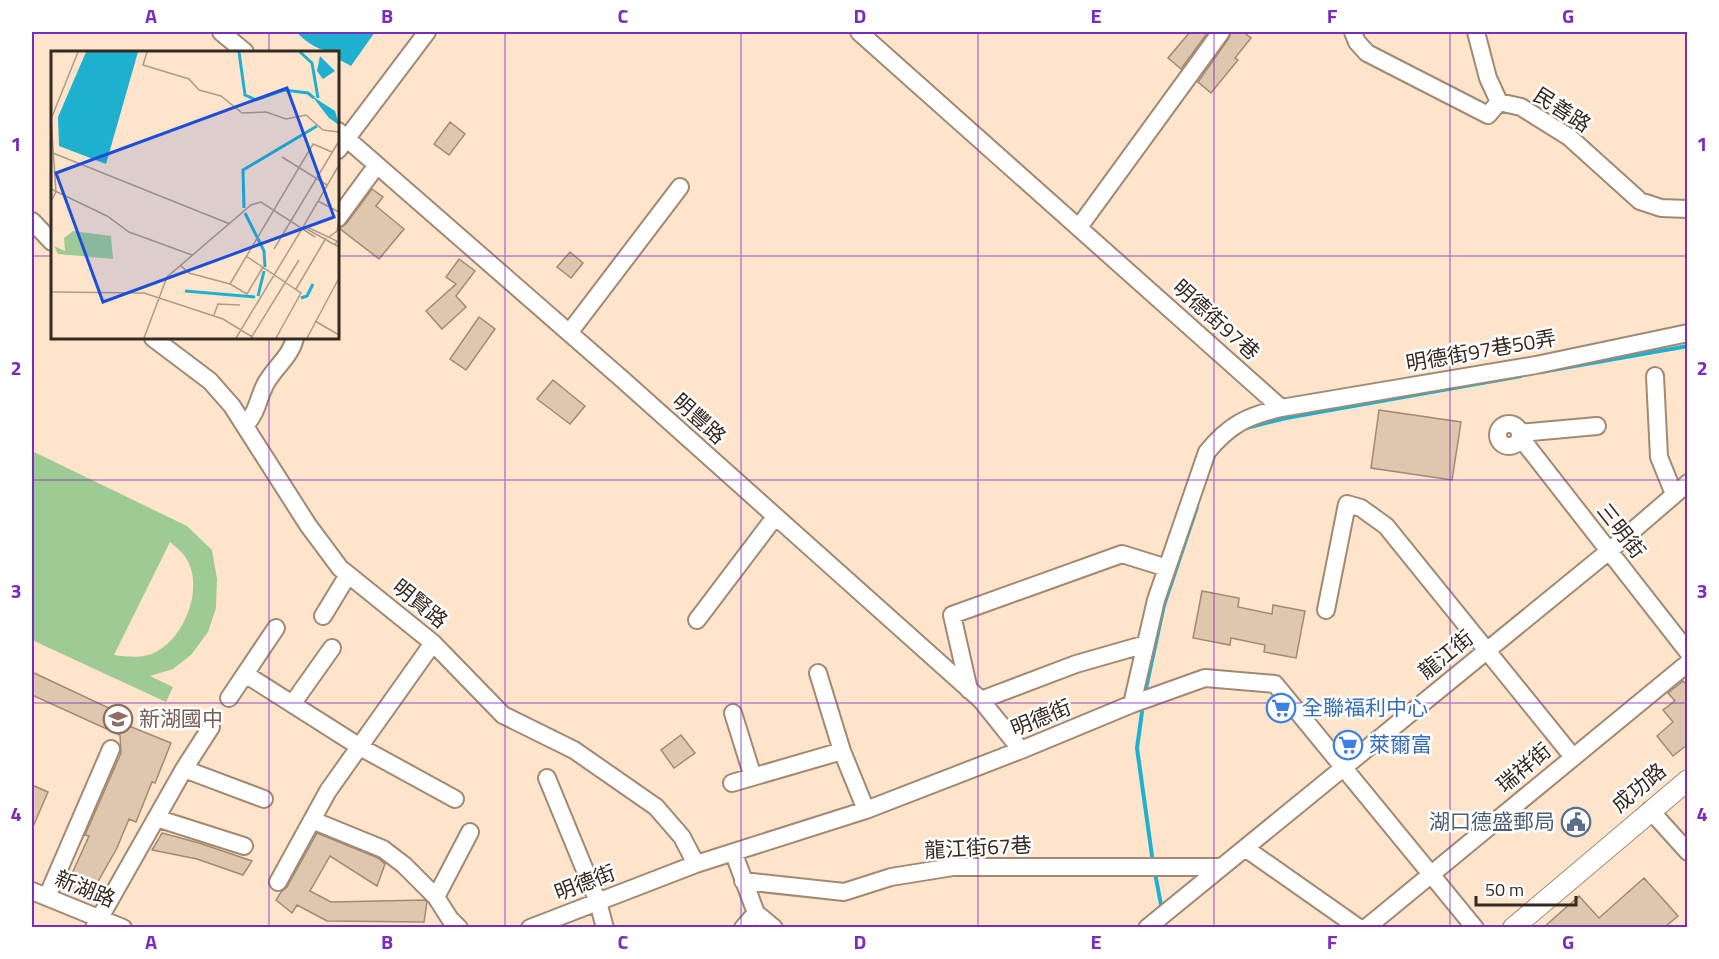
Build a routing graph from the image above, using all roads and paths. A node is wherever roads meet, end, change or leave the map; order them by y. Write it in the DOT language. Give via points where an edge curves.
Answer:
graph roads {
  1 [pos="221,32"];
  2 [pos="427,32"];
  3 [pos="859,32"];
  4 [pos="1221,32"];
  5 [pos="1353,32"];
  6 [pos="1476,32"];
  7 [pos="244,51"];
  8 [pos="1499,102"];
  9 [pos="340,140"];
  10 [pos="377,165"];
  11 [pos="680,187"];
  12 [pos="1688,209"];
  13 [pos="339,217"];
  14 [pos="32,220"];
  15 [pos="1079,227"];
  16 [pos="51,241"];
  17 [pos="569,333"];
  18 [pos="1688,333"];
  19 [pos="154,339"];
  20 [pos="295,339"];
  21 [pos="1655,376"];
  22 [pos="1281,408"];
  23 [pos="244,426"];
  24 [pos="1597,426"];
  25 [pos="1688,483"];
  26 [pos="1674,494"];
  27 [pos="775,517"];
  28 [pos="1609,551"];
  29 [pos="1167,568"];
  30 [pos="348,575"];
  31 [pos="1326,610"];
  32 [pos="323,616"];
  33 [pos="697,620"];
  34 [pos="276,627"];
  35 [pos="433,643"];
  36 [pos="1146,644"];
  37 [pos="332,648"];
  38 [pos="1487,650"];
  39 [pos="1688,651"];
  40 [pos="1688,663"];
  41 [pos="818,673"];
  42 [pos="245,674"];
  43 [pos="975,695"];
  44 [pos="229,698"];
  45 [pos="293,704"];
  46 [pos="1132,704"];
  47 [pos="733,713"];
  48 [pos="211,727"];
  49 [pos="360,747"];
  50 [pos="111,749"];
  51 [pos="1021,750"];
  52 [pos="842,751"];
  53 [pos="1573,757"];
  54 [pos="1345,767"];
  55 [pos="184,769"];
  56 [pos="753,777"];
  57 [pos="547,778"];
  58 [pos="1688,780"];
  59 [pos="732,783"];
  60 [pos="264,799"];
  61 [pos="455,799"];
  62 [pos="866,810"];
  63 [pos="1650,810"];
  64 [pos="156,818"];
  65 [pos="312,820"];
  66 [pos="470,832"];
  67 [pos="244,846"];
  68 [pos="1245,848"];
  69 [pos="1688,852"];
  70 [pos="734,854"];
  71 [pos="696,864"];
  72 [pos="1221,867"];
  73 [pos="1432,873"];
  74 [pos="743,881"];
  75 [pos="278,882"];
  76 [pos="39,894"];
  77 [pos="436,897"];
  78 [pos="598,902"];
  79 [pos="756,913"];
  80 [pos="97,923"];
  81 [pos="1152,924"];
  82 [pos="123,927"];
  83 [pos="459,927"];
  84 [pos="530,927"];
  85 [pos="605,927"];
  86 [pos="743,927"];
  87 [pos="774,927"];
  88 [pos="1359,927"];
  89 [pos="1366,927"];
  90 [pos="1475,927"];
  91 [pos="1513,927"];
  1 -- 7 [label="street"];
  2 -- 9 [label="street"];
  3 -- 15 [label="street, 明德街97巷"];
  4 -- 15 [label="street"];
  5 -- 8 [label="street, 民善路" via="1367,53 1488,115"];
  6 -- 8 [label="street"];
  8 -- 12 [label="street, 民善路" via="1521,107 1569,137 1640,201 1661,208"];
  9 -- 10 [label="street, 明豐路"];
  10 -- 13 [label="street"];
  10 -- 17 [label="street, 明豐路"];
  11 -- 17 [label="street"];
  14 -- 16 [label="street"];
  15 -- 22 [label="street, 明德街97巷"];
  17 -- 27 [label="street, 明豐路"];
  18 -- 22 [label="street, 明德街97巷50弄" via="1654,345"];
  19 -- 23 [label="street, 明賢路" via="210,381"];
  20 -- 23 [label="street"];
  21 -- 26 [label="street" via="1659,456"];
  22 -- 29 [label="street" via="1255,414 1235,425 1207,452"];
  23 -- 30 [label="street, 明賢路" via="308,525"];
  24 -- 28 [label="street, 三明街" via="1520,435"];
  25 -- 26 [label="street, 龍江街"];
  26 -- 28 [label="street, 龍江街"];
  27 -- 33 [label="street"];
  27 -- 43 [label="street, 明豐路"];
  28 -- 38 [label="street, 龍江街"];
  28 -- 39 [label="street, 三明街"];
  29 -- 36 [label="street"];
  29 -- 43 [label="street" via="1122,554 952,615"];
  30 -- 32 [label="street"];
  30 -- 35 [label="street, 明賢路"];
  31 -- 38 [label="street" via="1347,504 1361,508 1386,526"];
  34 -- 42 [label="street"];
  35 -- 49 [label="street"];
  35 -- 71 [label="street, 明賢路" via="503,715 574,750 656,807 682,837"];
  36 -- 43 [label="street"];
  36 -- 46 [label="street"];
  37 -- 45 [label="street"];
  38 -- 53 [label="street"];
  38 -- 54 [label="street, 龍江街"];
  40 -- 53 [label="street, 瑞祥街"];
  41 -- 52 [label="street"];
  42 -- 44 [label="street"];
  42 -- 45 [label="street"];
  43 -- 51 [label="street, 明豐路"];
  45 -- 49 [label="street"];
  46 -- 51 [label="street, 明德街"];
  46 -- 54 [label="street, 明德街" via="1205,678 1275,684"];
  47 -- 56 [label="street"];
  48 -- 55 [label="street"];
  49 -- 61 [label="street"];
  49 -- 65 [label="street"];
  50 -- 76 [label="street"];
  51 -- 62 [label="street, 明德街"];
  52 -- 56 [label="street"];
  52 -- 62 [label="street"];
  53 -- 73 [label="street, 瑞祥街"];
  54 -- 68 [label="street, 龍江街"];
  54 -- 73 [label="street, 明德街"];
  55 -- 60 [label="street"];
  55 -- 64 [label="street"];
  56 -- 59 [label="street"];
  57 -- 78 [label="street"];
  58 -- 63 [label="main road, 成功路"];
  62 -- 70 [label="street, 明德街"];
  63 -- 69 [label="street"];
  63 -- 91 [label="main road, 成功路"];
  64 -- 67 [label="street"];
  64 -- 80 [label="street"];
  65 -- 75 [label="street"];
  65 -- 77 [label="street" via="383,849"];
  66 -- 77 [label="street"];
  68 -- 72 [label="street, 龍江街"];
  68 -- 88 [label="street"];
  70 -- 71 [label="street, 明德街"];
  70 -- 74 [label="street"];
  71 -- 78 [label="street, 明德街"];
  72 -- 74 [label="street, 龍江街67巷" via="953,867 891,877 844,892"];
  72 -- 81 [label="street, 龍江街"];
  73 -- 89 [label="street, 瑞祥街"];
  73 -- 90 [label="street, 明德街"];
  74 -- 79 [label="street"];
  76 -- 80 [label="street, 新湖路"];
  77 -- 83 [label="street"];
  78 -- 84 [label="street, 明德街"];
  78 -- 85 [label="street"];
  79 -- 86 [label="street"];
  79 -- 87 [label="street"];
  80 -- 82 [label="street, 新湖路"];
}
